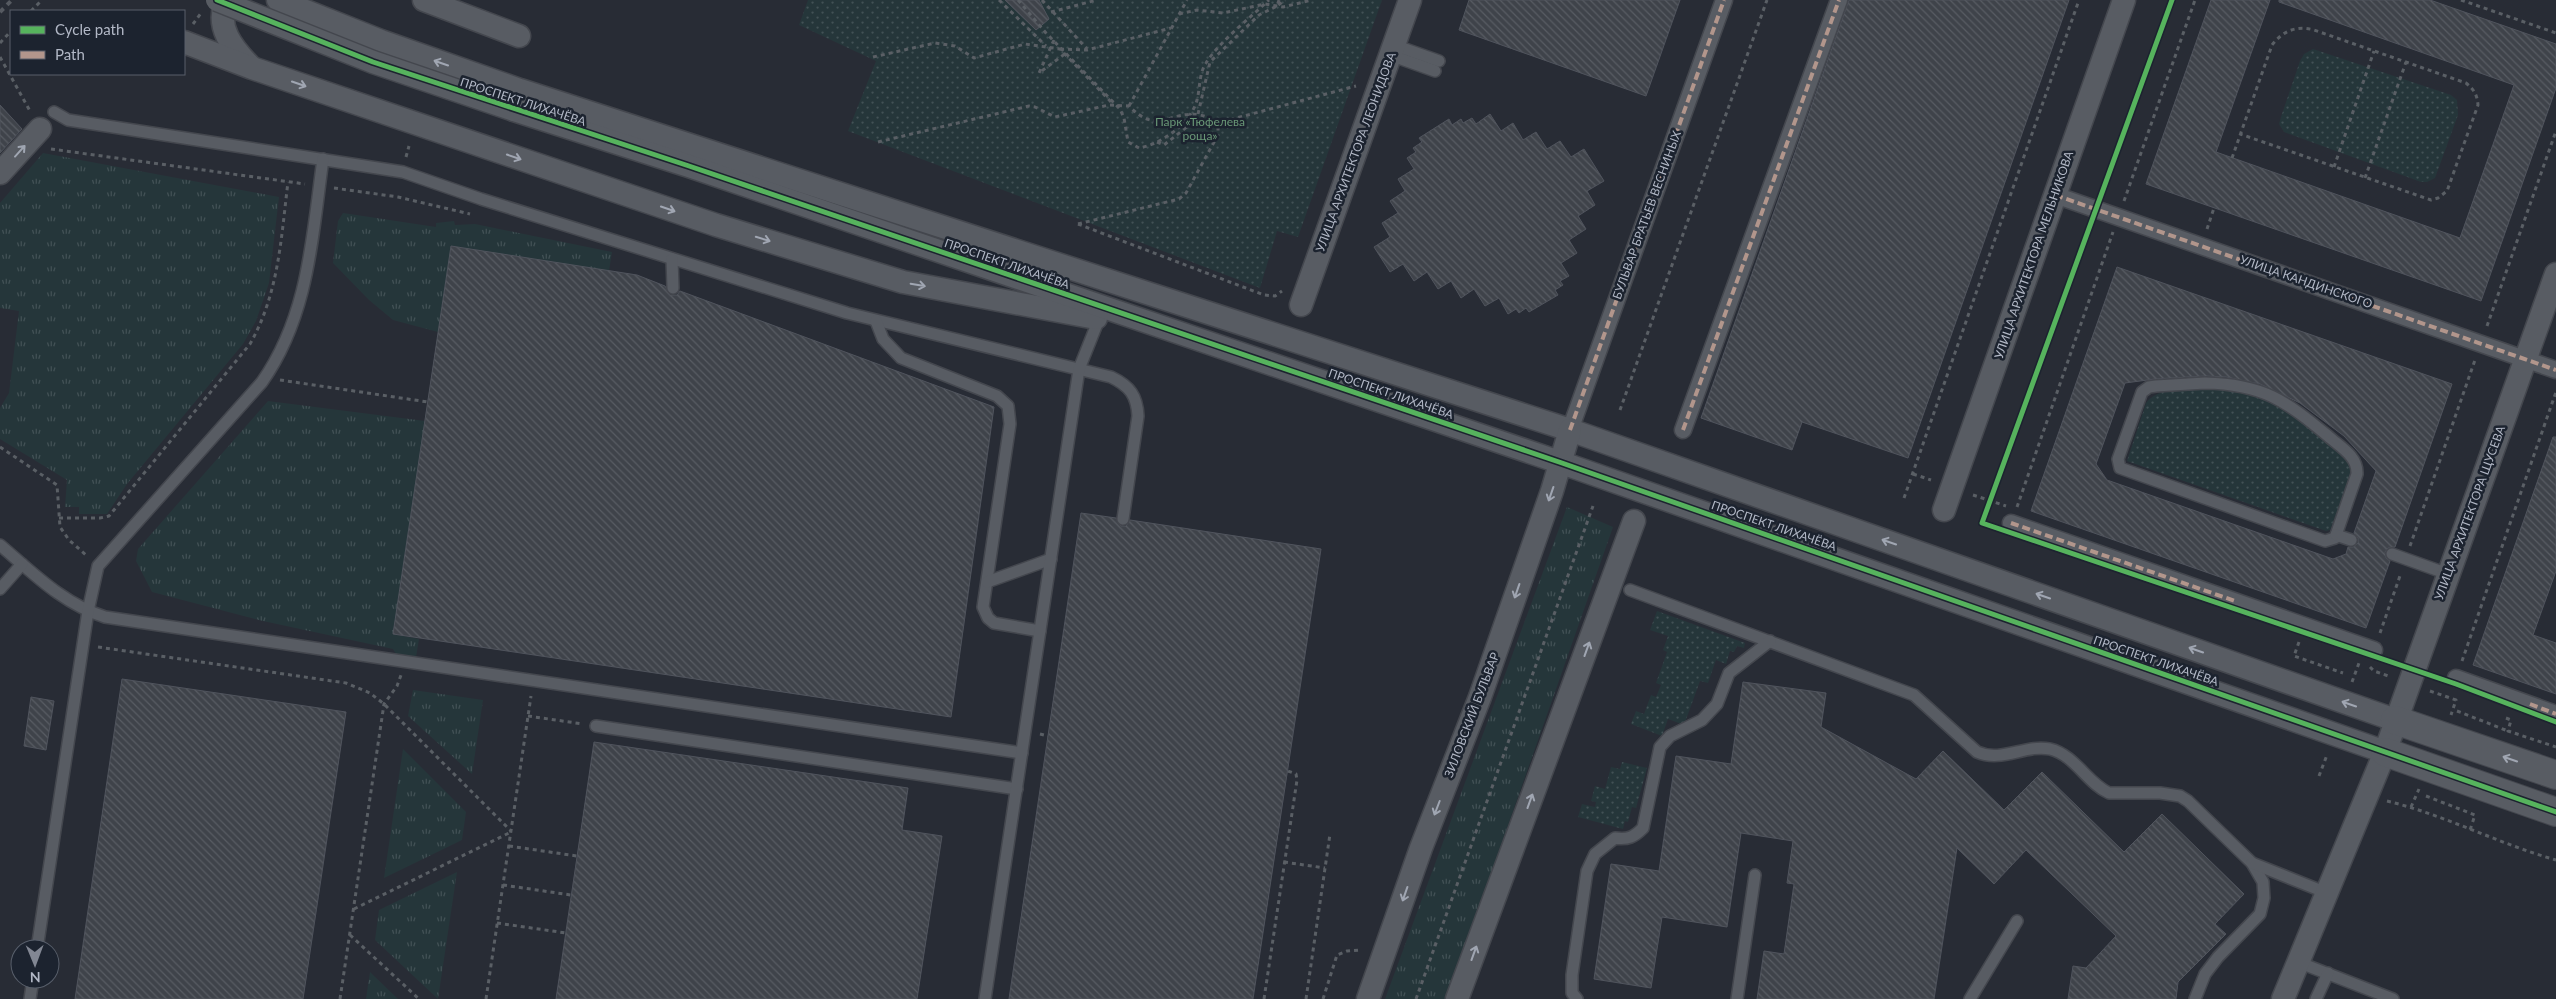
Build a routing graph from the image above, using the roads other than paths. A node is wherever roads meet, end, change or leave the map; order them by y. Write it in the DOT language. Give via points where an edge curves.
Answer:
graph roads {
  1 [pos="218,0"];
  2 [pos="227,0"];
  3 [pos="278,0"];
  4 [pos="424,0"];
  5 [pos="1410,0"];
  6 [pos="1724,0"];
  7 [pos="1838,0"];
  8 [pos="2124,0"];
  9 [pos="519,36"];
  10 [pos="185,42"];
  11 [pos="1392,50"];
  12 [pos="1437,66"];
  13 [pos="252,68"];
  14 [pos="517,100"];
  15 [pos="54,112"];
  16 [pos="43,139"];
  17 [pos="323,159"];
  18 [pos="0,174"];
  19 [pos="2055,195"];
  20 [pos="672,259"];
  21 [pos="2556,274"];
  22 [pos="673,288"];
  23 [pos="1302,305"];
  24 [pos="1099,319"];
  25 [pos="876,321"];
  26 [pos="1124,323"];
  27 [pos="2525,359"];
  28 [pos="1079,369"];
  29 [pos="2556,370"];
  30 [pos="1570,430"];
  31 [pos="1683,430"];
  32 [pos="1562,463"];
  33 [pos="1944,510"];
  34 [pos="2013,516"];
  35 [pos="1123,519"];
  36 [pos="1634,521"];
  37 [pos="2336,535"];
  38 [pos="2351,540"];
  39 [pos="0,545"];
  40 [pos="2392,554"];
  41 [pos="1051,559"];
  42 [pos="22,564"];
  43 [pos="2448,574"];
  44 [pos="987,582"];
  45 [pos="0,589"];
  46 [pos="1630,590"];
  47 [pos="88,611"];
  48 [pos="1040,631"];
  49 [pos="1770,642"];
  50 [pos="2367,654"];
  51 [pos="2456,678"];
  52 [pos="2556,714"];
  53 [pos="2396,720"];
  54 [pos="596,726"];
  55 [pos="2385,752"];
  56 [pos="1022,753"];
  57 [pos="2556,775"];
  58 [pos="1017,789"];
  59 [pos="2556,812"];
  60 [pos="2252,863"];
  61 [pos="1755,875"];
  62 [pos="2327,893"];
  63 [pos="2017,921"];
  64 [pos="39,939"];
  65 [pos="2298,962"];
  66 [pos="2328,973"];
  67 [pos="1572,975"];
  68 [pos="985,999"];
  69 [pos="1368,999"];
  70 [pos="1457,999"];
  71 [pos="1568,999"];
  72 [pos="1577,999"];
  73 [pos="1737,999"];
  74 [pos="1970,999"];
  75 [pos="2196,999"];
  76 [pos="2283,999"];
  77 [pos="2316,999"];
  78 [pos="2393,999"];
  1 -- 14 [label="street, ПРОСПЕКТ ЛИХАЧЁВА, bridge" via="373,62"];
  2 -- 13 [label="street" via="223,13 228,38 235,51"];
  14 -- 3 [label="street, ПРОСПЕКТ ЛИХАЧЁВА, one-way"];
  4 -- 9 [label="street"];
  5 -- 11 [label="street, УЛИЦА АРХИТЕКТОРА ЛЕОНИДОВА"];
  6 -- 30 [label="street, БУЛЬВАР БРАТЬЕВ ВЕСНИНЫХ"];
  7 -- 31 [label="street"];
  8 -- 19 [label="street, УЛИЦА АРХИТЕКТОРА МЕЛЬНИКОВА"];
  10 -- 13 [label="street"];
  11 -- 12 [label="lane"];
  11 -- 23 [label="street, УЛИЦА АРХИТЕКТОРА ЛЕОНИДОВА"];
  13 -- 24 [label="street, one-way" via="716,225 894,279"];
  14 -- 30 [label="street, ПРОСПЕКТ ЛИХАЧЁВА"];
  14 -- 32 [label="street, ПРОСПЕКТ ЛИХАЧЁВА" via="689,166"];
  15 -- 17 [label="lane" via="68,120"];
  18 -- 16 [label="street, one-way"];
  17 -- 20 [label="lane" via="403,172"];
  17 -- 47 [label="lane" via="305,283 285,346 265,378 98,566"];
  19 -- 27 [label="street, УЛИЦА КАНДИНСКОГО"];
  19 -- 33 [label="street, УЛИЦА АРХИТЕКТОРА МЕЛЬНИКОВА"];
  20 -- 22 [label="lane"];
  20 -- 25 [label="lane"];
  21 -- 27 [label="street, УЛИЦА АРХИТЕКТОРА ЩУСЕВА"];
  24 -- 26 [label="street"];
  24 -- 28 [label="lane"];
  25 -- 28 [label="lane"];
  25 -- 44 [label="lane" via="883,339 901,358 997,396 1008,406 1010,424"];
  27 -- 29 [label="street, УЛИЦА КАНДИНСКОГО"];
  27 -- 43 [label="street, УЛИЦА АРХИТЕКТОРА ЩУСЕВА"];
  28 -- 35 [label="lane" via="1124,383 1137,402 1138,416"];
  28 -- 41 [label="lane"];
  30 -- 32 [label="street, ЗИЛОВСКИЙ БУЛЬВАР"];
  53 -- 30 [label="street, ПРОСПЕКТ ЛИХАЧЁВА, one-way"];
  32 -- 55 [label="street, ПРОСПЕКТ ЛИХАЧЁВА"];
  32 -- 69 [label="street, ЗИЛОВСКИЙ БУЛЬВАР, one-way" via="1480,697 1421,848"];
  34 -- 50 [label="street"];
  70 -- 36 [label="street, one-way"];
  37 -- 37 [label="lane" via="2356,479 2356,463 2300,412 2255,390 2222,384 2156,386 2142,392 2118,458 2122,470 2326,540 2331,541"];
  37 -- 38 [label="lane"];
  39 -- 42 [label="lane"];
  40 -- 43 [label="lane"];
  41 -- 44 [label="lane"];
  41 -- 48 [label="lane"];
  42 -- 45 [label="lane"];
  42 -- 47 [label="lane" via="51,589"];
  43 -- 53 [label="street, УЛИЦА АРХИТЕКТОРА ЩУСЕВА"];
  44 -- 48 [label="lane" via="983,607 988,618 1001,625"];
  46 -- 49 [label="lane"];
  47 -- 56 [label="lane" via="105,617"];
  47 -- 64 [label="lane"];
  48 -- 56 [label="lane"];
  49 -- 60 [label="lane" via="1914,695 1977,752 1986,756 2042,748 2052,750 2068,758 2100,789 2109,793 2180,796"];
  49 -- 67 [label="lane" via="1730,674 1717,704 1702,720 1670,736 1660,747 1643,828 1626,840 1615,838 1595,854 1587,871"];
  51 -- 52 [label="street"];
  53 -- 55 [label="street, УЛИЦА АРХИТЕКТОРА ЩУСЕВА"];
  57 -- 53 [label="street, ПРОСПЕКТ ЛИХАЧЁВА, one-way"];
  54 -- 58 [label="lane"];
  55 -- 59 [label="street, ПРОСПЕКТ ЛИХАЧЁВА"];
  55 -- 62 [label="street, УЛИЦА АРХИТЕКТОРА ЩУСЕВА"];
  56 -- 58 [label="lane"];
  58 -- 68 [label="lane"];
  60 -- 62 [label="lane"];
  60 -- 75 [label="lane" via="2263,882 2260,914 2205,974"];
  61 -- 73 [label="lane"];
  62 -- 65 [label="street, УЛИЦА АРХИТЕКТОРА ЩУСЕВА"];
  63 -- 74 [label="lane"];
  65 -- 66 [label="lane"];
  65 -- 76 [label="street, УЛИЦА АРХИТЕКТОРА ЩУСЕВА"];
  66 -- 77 [label="lane"];
  66 -- 78 [label="lane"];
  67 -- 71 [label="lane"];
  67 -- 72 [label="lane" via="1572,993"];
}
